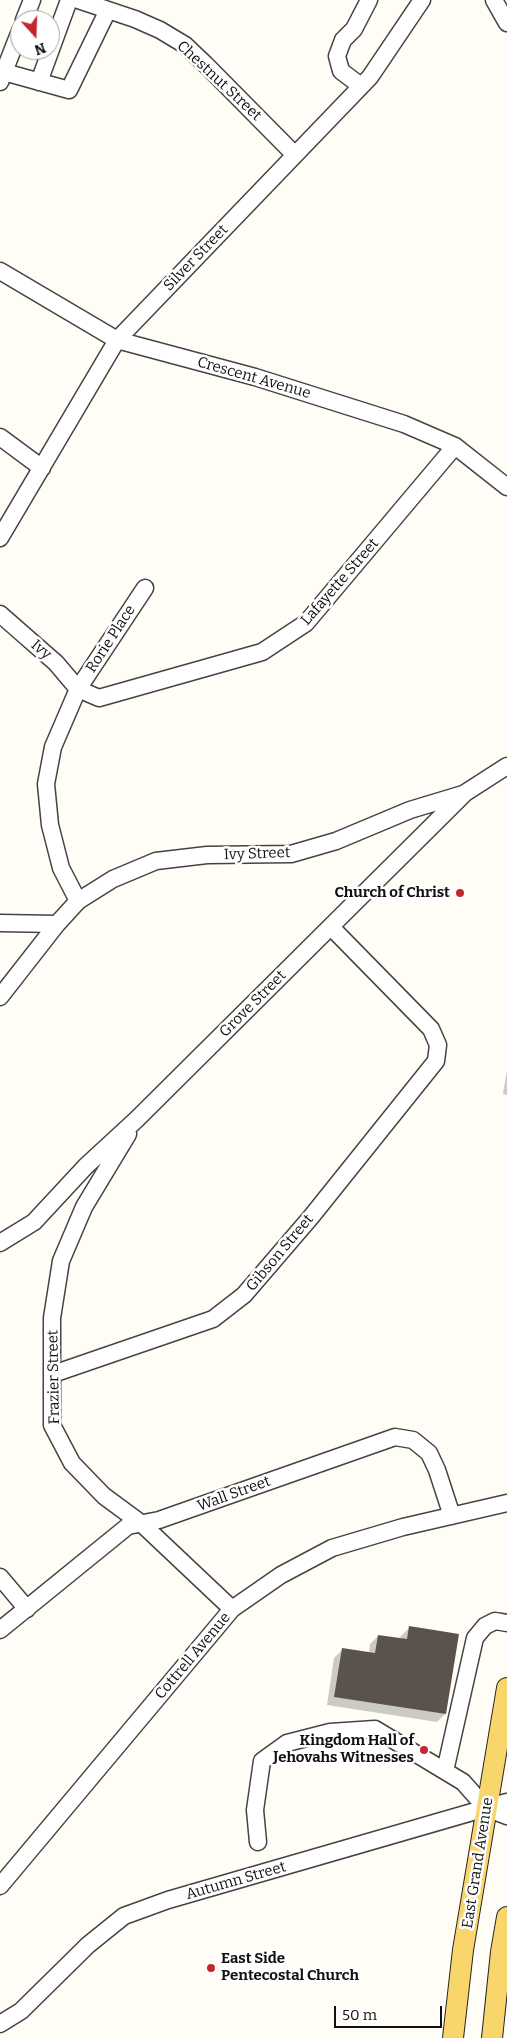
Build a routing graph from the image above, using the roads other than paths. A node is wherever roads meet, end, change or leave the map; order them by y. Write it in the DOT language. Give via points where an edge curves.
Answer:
graph roads {
  1 [pos="69,0"];
  2 [pos="78,0"];
  3 [pos="369,0"];
  4 [pos="422,0"];
  5 [pos="494,0"];
  6 [pos="108,10"];
  7 [pos="507,23"];
  8 [pos="10,57"];
  9 [pos="2,77"];
  10 [pos="39,82"];
  11 [pos="361,86"];
  12 [pos="294,154"];
  13 [pos="0,271"];
  14 [pos="117,340"];
  15 [pos="0,437"];
  16 [pos="455,446"];
  17 [pos="42,468"];
  18 [pos="507,487"];
  19 [pos="2,529"];
  20 [pos="145,588"];
  21 [pos="0,614"];
  22 [pos="78,690"];
  23 [pos="507,766"];
  24 [pos="465,793"];
  25 [pos="78,901"];
  26 [pos="0,923"];
  27 [pos="57,924"];
  28 [pos="332,927"];
  29 [pos="0,997"];
  30 [pos="137,1119"];
  31 [pos="0,1243"];
  32 [pos="53,1374"];
  33 [pos="507,1503"];
  34 [pos="452,1516"];
  35 [pos="142,1524"];
  36 [pos="0,1577"];
  37 [pos="27,1608"];
  38 [pos="232,1609"];
  39 [pos="507,1623"];
  40 [pos="0,1630"];
  41 [pos="507,1688"];
  42 [pos="445,1771"];
  43 [pos="507,1802"];
  44 [pos="486,1808"];
  45 [pos="507,1816"];
  46 [pos="258,1842"];
  47 [pos="0,1886"];
  48 [pos="507,1917"];
  49 [pos="504,1953"];
  50 [pos="0,2024"];
  51 [pos="453,2038"];
  52 [pos="492,2038"];
  1 -- 10 [label="street"];
  2 -- 6 [label="street, Chestnut Street"];
  3 -- 11 [label="street" via="354,29 343,40 337,56 341,71"];
  4 -- 11 [label="street, Silver Street"];
  5 -- 7 [label="street"];
  6 -- 10 [label="street" via="69,90"];
  6 -- 12 [label="street, Chestnut Street" via="160,30 184,45"];
  8 -- 9 [label="street"];
  9 -- 10 [label="street"];
  11 -- 12 [label="street, Silver Street"];
  12 -- 14 [label="street, Silver Street"];
  13 -- 14 [label="street, Crescent Avenue"];
  14 -- 16 [label="street, Crescent Avenue" via="254,377 395,421"];
  14 -- 17 [label="street, Silver Street"];
  15 -- 17 [label="street"];
  16 -- 18 [label="street, Crescent Avenue"];
  16 -- 22 [label="street, Lafayette Street" via="306,623 262,652 99,698"];
  17 -- 19 [label="street, Silver Street"];
  20 -- 22 [label="street, Rorie Place"];
  21 -- 22 [label="street, Ivy" via="56,663"];
  22 -- 25 [label="street, Rorie Place" via="53,747 46,784 50,825 61,868"];
  23 -- 24 [label="street, Grove Street"];
  24 -- 25 [label="street, Ivy Street" via="410,810 336,841 291,854 207,855 156,861 113,879"];
  24 -- 28 [label="street, Grove Street"];
  25 -- 27 [label="street, Ivy Street"];
  26 -- 27 [label="street"];
  27 -- 29 [label="street, Ivy Street"];
  28 -- 30 [label="street, Grove Street"];
  28 -- 32 [label="street, Gibson Street" via="431,1029 438,1045 436,1061 244,1295 213,1319"];
  30 -- 31 [label="street, Grove Street" via="86,1166 34,1222"];
  30 -- 32 [label="street, Frazier Street" via="84,1207 61,1261 52,1318"];
  32 -- 35 [label="street, Frazier Street" via="52,1425 72,1463 104,1496"];
  33 -- 34 [label="street, Cottrell Avenue"];
  34 -- 35 [label="street, Wall Street" via="429,1453 413,1440 395,1437"];
  34 -- 38 [label="street, Cottrell Avenue" via="332,1548 281,1575"];
  35 -- 37 [label="street, Wall Street" via="128,1526"];
  35 -- 38 [label="street, Frazier Street"];
  36 -- 37 [label="street"];
  37 -- 40 [label="street, Wall Street"];
  38 -- 47 [label="street, Cottrell Avenue"];
  39 -- 42 [label="street" via="495,1621 475,1638"];
  41 -- 44 [label="main road, East Grand Avenue"];
  42 -- 44 [label="street" via="463,1782"];
  42 -- 46 [label="street" via="375,1729 330,1732 287,1743 262,1761 255,1810"];
  43 -- 44 [label="street, Autumn Street"];
  44 -- 45 [label="street"];
  44 -- 50 [label="street, Autumn Street" via="168,1900 124,1916 88,1945 21,2011"];
  44 -- 51 [label="main road, East Grand Avenue" via="463,1950"];
  48 -- 49 [label="main road"];
  49 -- 52 [label="main road"];
}
